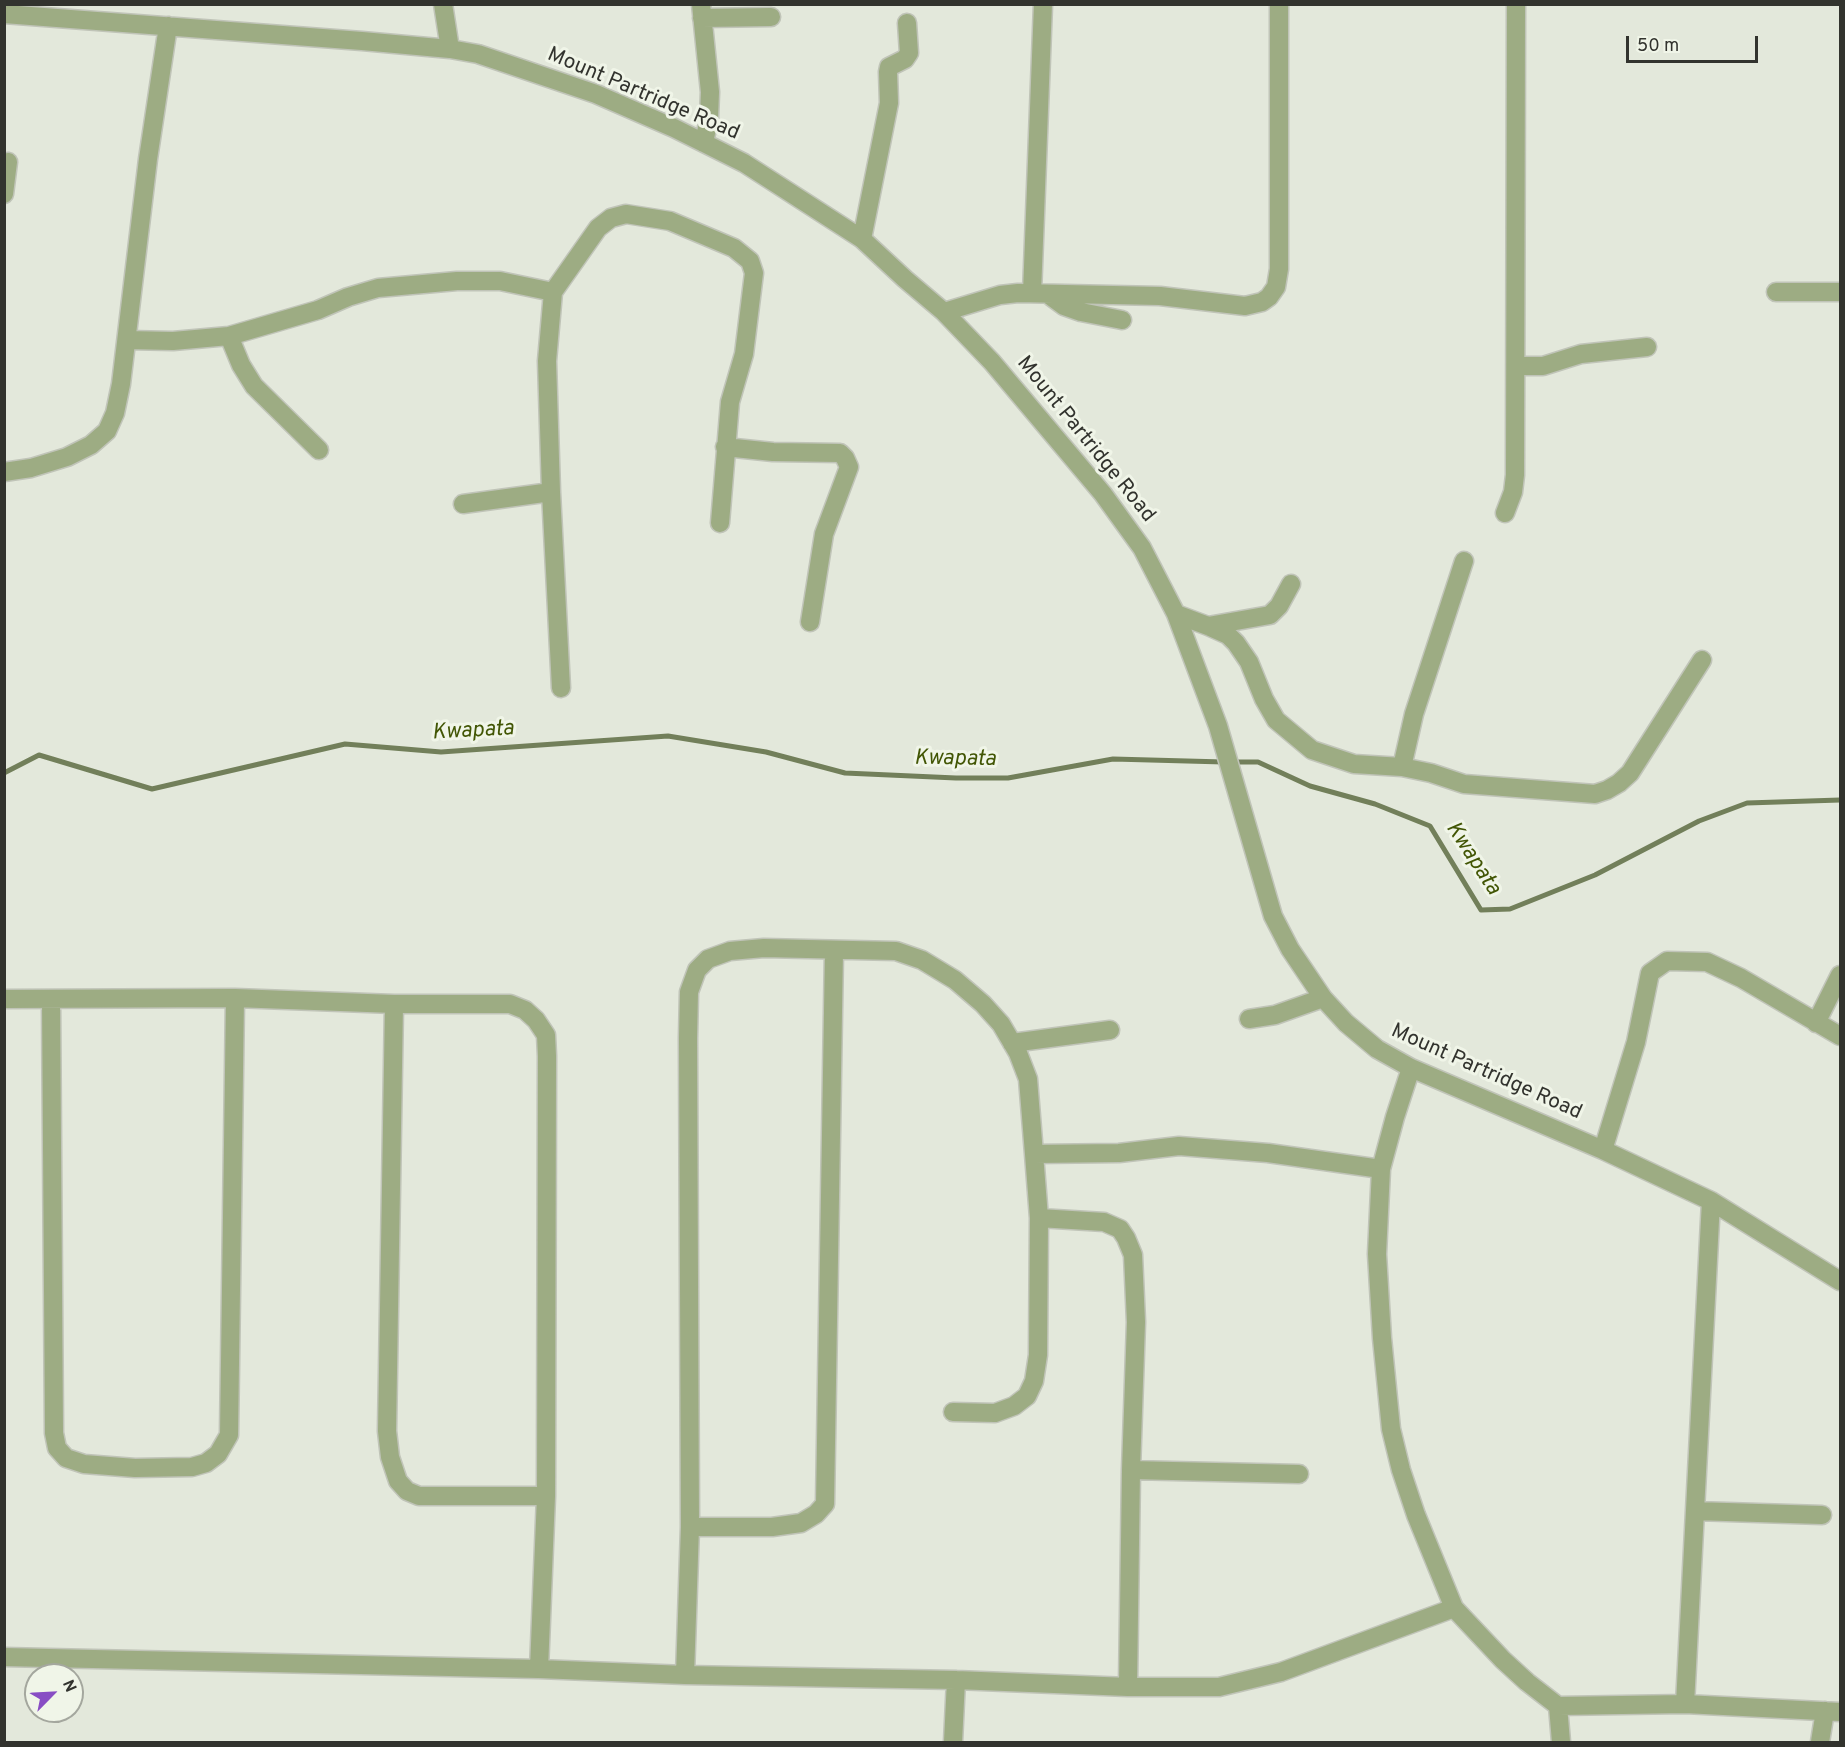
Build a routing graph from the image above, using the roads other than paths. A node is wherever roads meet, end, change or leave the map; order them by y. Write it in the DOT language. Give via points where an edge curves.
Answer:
graph roads {
  1 [pos="443,4"];
  2 [pos="1043,4"];
  3 [pos="1279,4"];
  4 [pos="1516,4"];
  5 [pos="11,11"];
  6 [pos="701,11"];
  7 [pos="771,17"];
  8 [pos="907,23"];
  9 [pos="168,26"];
  10 [pos="450,50"];
  11 [pos="704,143"];
  12 [pos="8,162"];
  13 [pos="4,194"];
  14 [pos="862,238"];
  15 [pos="553,292"];
  16 [pos="1776,292"];
  17 [pos="1840,292"];
  18 [pos="1040,294"];
  19 [pos="944,312"];
  20 [pos="1122,320"];
  21 [pos="229,336"];
  22 [pos="127,340"];
  23 [pos="1647,347"];
  24 [pos="1516,366"];
  25 [pos="725,447"];
  26 [pos="318,450"];
  27 [pos="4,472"];
  28 [pos="551,492"];
  29 [pos="463,504"];
  30 [pos="1505,513"];
  31 [pos="720,523"];
  32 [pos="1464,561"];
  33 [pos="1291,584"];
  34 [pos="1176,614"];
  35 [pos="810,622"];
  36 [pos="1208,626"];
  37 [pos="1702,660"];
  38 [pos="561,688"];
  39 [pos="1402,767"];
  40 [pos="834,950"];
  41 [pos="1840,975"];
  42 [pos="235,998"];
  43 [pos="1323,998"];
  44 [pos="4,999"];
  45 [pos="51,1000"];
  46 [pos="394,1004"];
  47 [pos="1249,1019"];
  48 [pos="1816,1023"];
  49 [pos="1110,1030"];
  50 [pos="1840,1036"];
  51 [pos="1012,1043"];
  52 [pos="1411,1068"];
  53 [pos="1603,1149"];
  54 [pos="1034,1154"];
  55 [pos="1381,1169"];
  56 [pos="1711,1201"];
  57 [pos="1039,1218"];
  58 [pos="1840,1281"];
  59 [pos="953,1412"];
  60 [pos="1131,1470"];
  61 [pos="1299,1474"];
  62 [pos="546,1496"];
  63 [pos="1695,1511"];
  64 [pos="1822,1515"];
  65 [pos="690,1527"];
  66 [pos="1454,1608"];
  67 [pos="4,1657"];
  68 [pos="539,1669"];
  69 [pos="685,1675"];
  70 [pos="956,1680"];
  71 [pos="1128,1687"];
  72 [pos="1685,1704"];
  73 [pos="1558,1706"];
  74 [pos="1833,1712"];
  75 [pos="953,1743"];
  76 [pos="1561,1743"];
  77 [pos="1820,1743"];
  1 -- 10 [label="street"];
  2 -- 18 [label="street"];
  3 -- 18 [label="street" via="1279,269 1276,287 1269,297 1245,306 1160,297"];
  4 -- 24 [label="street"];
  5 -- 9 [label="street, Mount Partridge Road"];
  6 -- 7 [label="street"];
  6 -- 11 [label="street" via="710,92"];
  8 -- 14 [label="street" via="909,52 905,59 889,67 889,103"];
  9 -- 10 [label="street, Mount Partridge Road"];
  9 -- 22 [label="street"];
  10 -- 11 [label="street, Mount Partridge Road" via="478,54 585,90"];
  11 -- 14 [label="street, Mount Partridge Road" via="744,163"];
  12 -- 13 [label="street"];
  14 -- 19 [label="street, Mount Partridge Road"];
  15 -- 21 [label="street" via="500,281 378,288"];
  15 -- 25 [label="street" via="597,228 626,214 670,221 742,253 754,273 744,354 730,402"];
  15 -- 28 [label="street" via="547,361"];
  16 -- 17 [label="street"];
  18 -- 19 [label="street" via="1000,295"];
  18 -- 20 [label="street" via="1072,309"];
  19 -- 34 [label="street, Mount Partridge Road" via="992,362 1103,494 1142,548"];
  21 -- 22 [label="street"];
  21 -- 26 [label="street" via="254,386"];
  22 -- 27 [label="street" via="115,413 107,431 91,445 67,457"];
  23 -- 24 [label="street" via="1581,354 1543,366"];
  24 -- 30 [label="street" via="1515,476"];
  25 -- 31 [label="street"];
  25 -- 35 [label="street" via="840,453 845,458 849,467 824,534"];
  28 -- 29 [label="street"];
  28 -- 38 [label="street"];
  32 -- 39 [label="street" via="1414,714"];
  33 -- 36 [label="street" via="1270,615"];
  34 -- 36 [label="street"];
  34 -- 43 [label="street, Mount Partridge Road" via="1218,726 1272,916"];
  36 -- 39 [label="street" via="1228,635 1243,650 1276,720 1311,750 1354,764"];
  37 -- 39 [label="street" via="1630,773 1607,790 1595,794 1464,784"];
  40 -- 51 [label="street" via="896,951 922,960 956,980 983,1004"];
  40 -- 65 [label="street" via="825,1504 801,1523"];
  40 -- 65 [label="street" via="730,951 708,959 697,970 689,992"];
  41 -- 48 [label="street"];
  42 -- 45 [label="street"];
  42 -- 45 [label="street" via="229,1435 218,1454 206,1463 192,1467 135,1468 84,1464 66,1458 57,1448 54,1433"];
  42 -- 46 [label="street"];
  43 -- 47 [label="street" via="1275,1015"];
  43 -- 52 [label="street, Mount Partridge Road" via="1377,1049"];
  44 -- 45 [label="street"];
  46 -- 62 [label="street" via="510,1004 525,1010 546,1035"];
  46 -- 62 [label="street" via="387,1431 390,1457 398,1480 407,1491 419,1496"];
  48 -- 50 [label="street"];
  48 -- 53 [label="street" via="1707,962 1667,961 1657,966 1650,973 1636,1042"];
  49 -- 51 [label="street"];
  51 -- 54 [label="street" via="1028,1079"];
  52 -- 53 [label="street, Mount Partridge Road"];
  52 -- 55 [label="street"];
  53 -- 56 [label="street, Mount Partridge Road"];
  54 -- 55 [label="street" via="1119,1153 1179,1146 1268,1153"];
  54 -- 57 [label="street"];
  55 -- 66 [label="street" via="1377,1254 1391,1429 1416,1515"];
  56 -- 58 [label="street, Mount Partridge Road"];
  56 -- 63 [label="street"];
  57 -- 59 [label="street" via="1038,1355 1034,1381 1027,1396 996,1413"];
  57 -- 60 [label="street" via="1104,1222 1120,1229 1133,1255 1136,1322"];
  60 -- 61 [label="street"];
  60 -- 71 [label="street"];
  62 -- 68 [label="street"];
  63 -- 64 [label="street"];
  63 -- 72 [label="street"];
  65 -- 69 [label="street"];
  66 -- 71 [label="street" via="1281,1672 1240,1682 1219,1687"];
  66 -- 73 [label="street" via="1503,1660"];
  67 -- 68 [label="street"];
  68 -- 69 [label="street"];
  69 -- 70 [label="street"];
  70 -- 71 [label="street"];
  70 -- 75 [label="street"];
  72 -- 73 [label="street"];
  72 -- 74 [label="street"];
  73 -- 76 [label="street"];
  74 -- 77 [label="street"];
}
